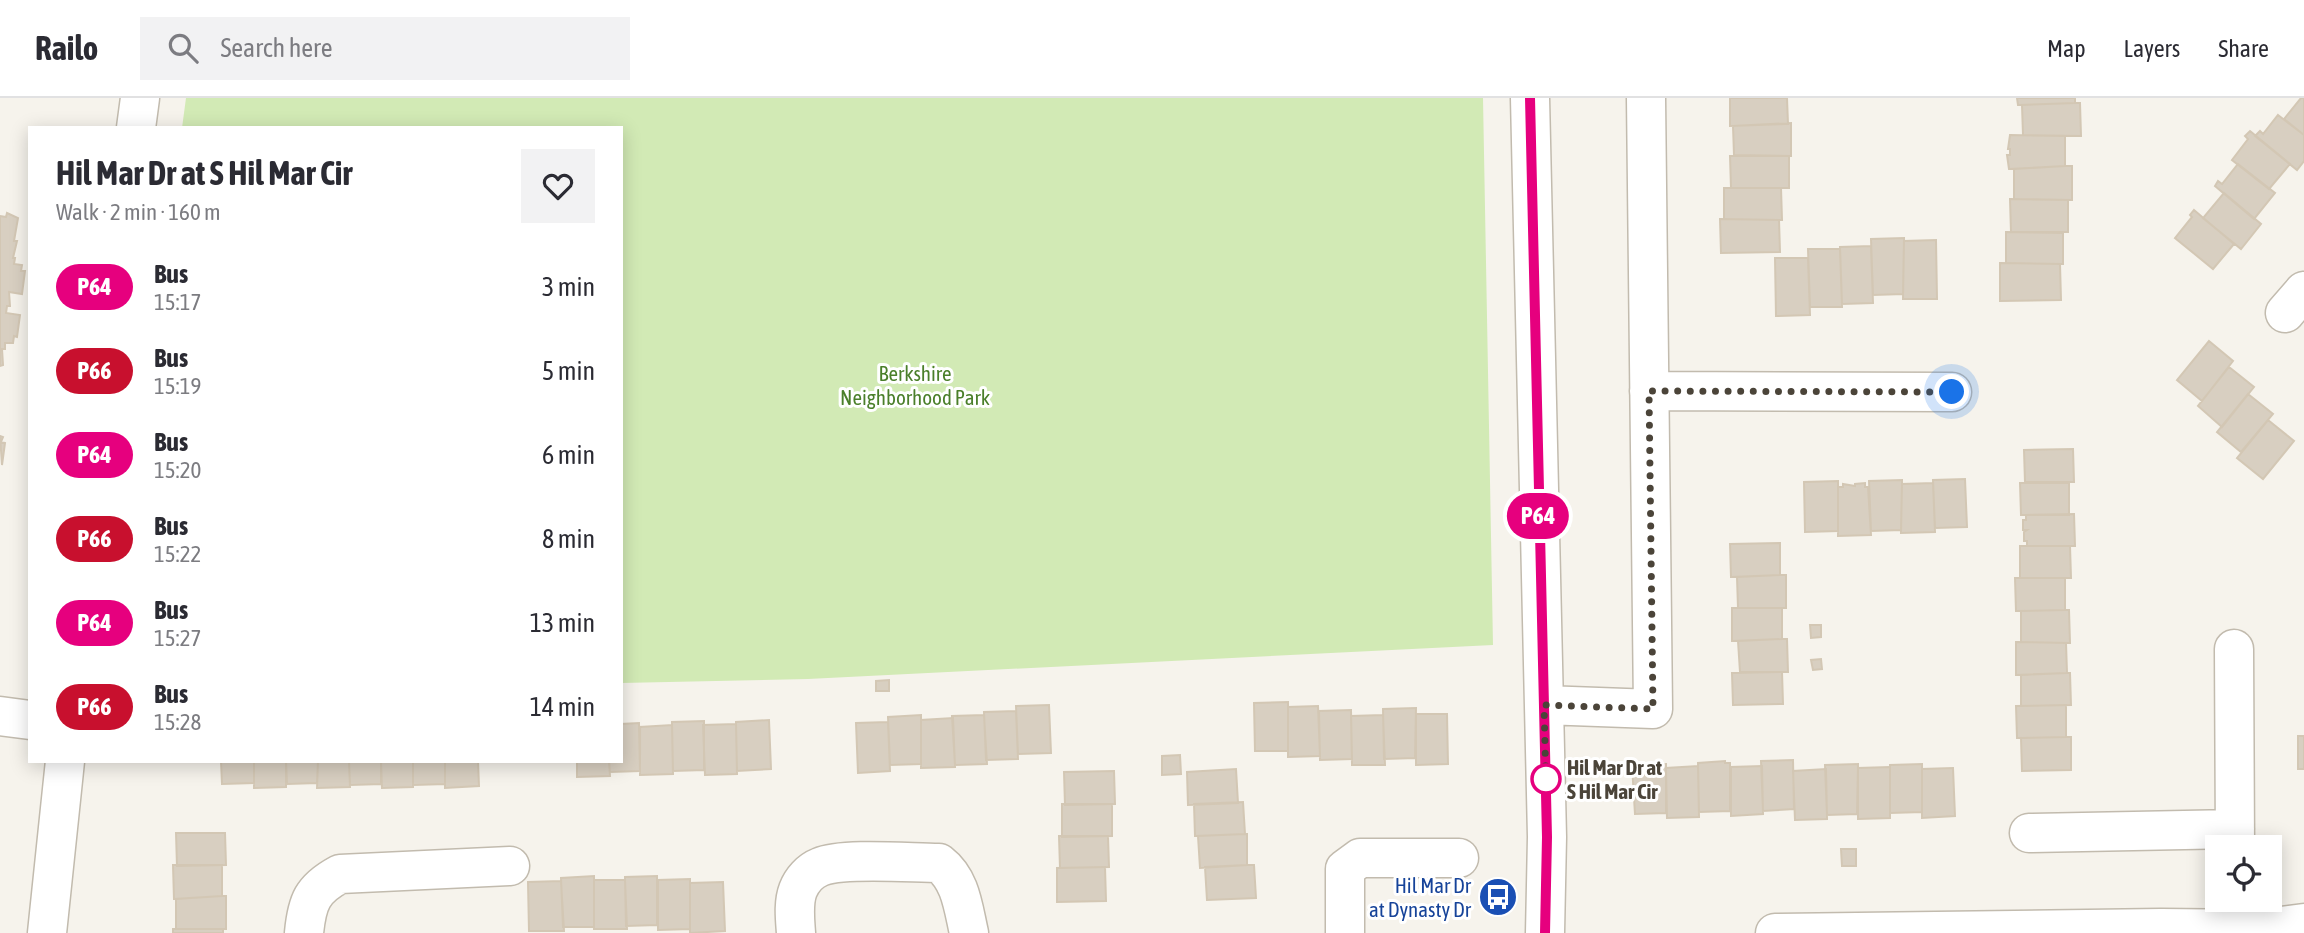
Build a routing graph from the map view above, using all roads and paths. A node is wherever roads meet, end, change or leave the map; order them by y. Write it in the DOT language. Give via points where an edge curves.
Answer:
graph roads {
  1 [pos="140,98"];
  2 [pos="1530,98"];
  3 [pos="1646,98"];
  4 [pos="136,126"];
  5 [pos="1649,391"];
  6 [pos="1952,392"];
  7 [pos="2234,649"];
  8 [pos="1544,705"];
  9 [pos="0,716"];
  10 [pos="28,720"];
  11 [pos="65,763"];
  12 [pos="2029,832"];
  13 [pos="2235,835"];
  14 [pos="2205,837"];
  15 [pos="1460,858"];
  16 [pos="510,866"];
  17 [pos="2236,914"];
  18 [pos="2304,923"];
  19 [pos="1982,932"];
  20 [pos="47,933"];
  21 [pos="304,933"];
  22 [pos="796,933"];
  23 [pos="969,933"];
  24 [pos="1345,933"];
  25 [pos="1545,933"];
  26 [pos="1775,933"];
  1 -- 4 [label="street"];
  2 -- 8 [label="street"];
  3 -- 5 [label="street"];
  5 -- 6 [label="street"];
  5 -- 8 [label="street" via="1653,709"];
  7 -- 13 [label="street"];
  8 -- 25 [label="street"];
  9 -- 10 [label="street"];
  11 -- 20 [label="street"];
  12 -- 14 [label="street"];
  15 -- 24 [label="street" via="1360,858 1345,869"];
  16 -- 21 [label="street" via="340,874 321,884 306,907"];
  17 -- 18 [label="street" via="2257,929"];
  17 -- 19 [label="street"];
  19 -- 26 [label="street"];
  22 -- 23 [label="street" via="798,889 807,875 838,863 939,863 951,872"];
}
